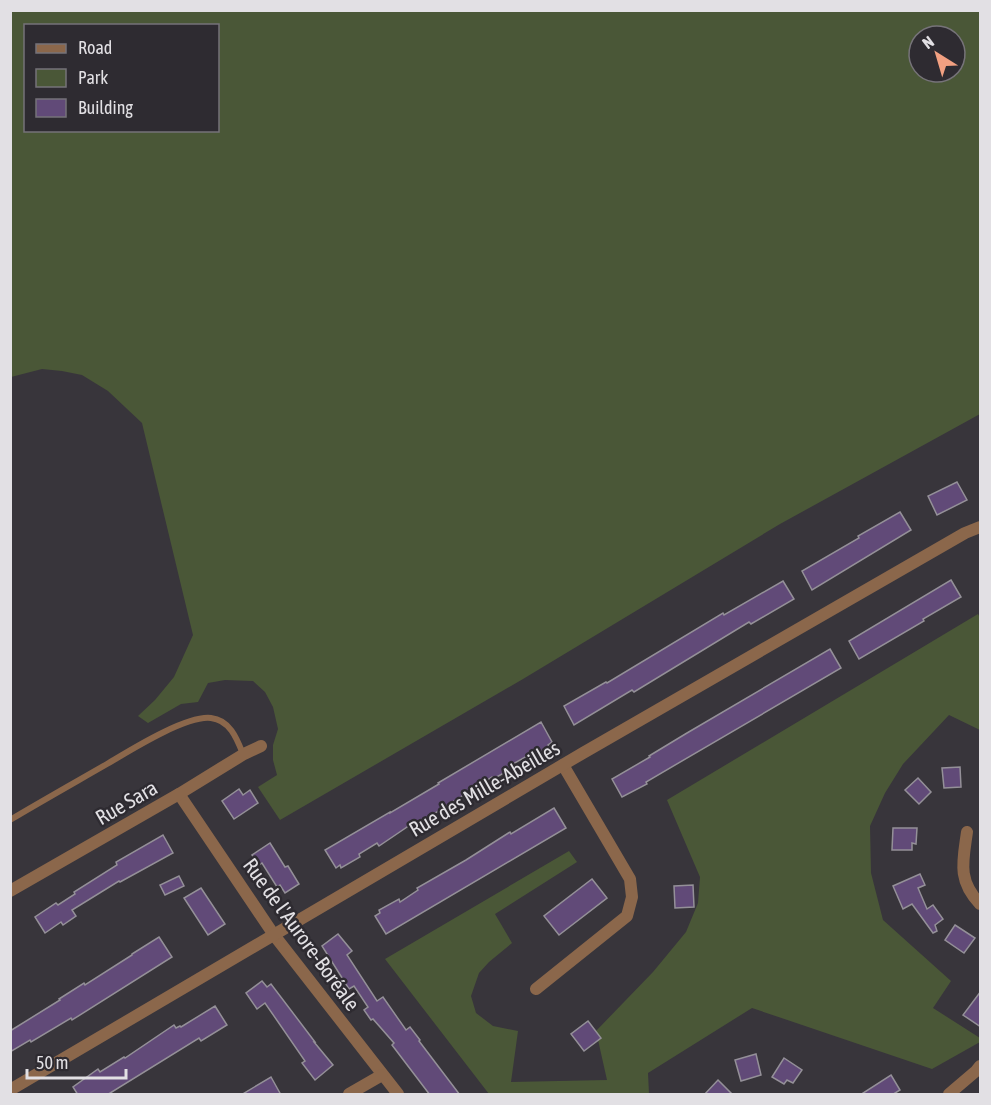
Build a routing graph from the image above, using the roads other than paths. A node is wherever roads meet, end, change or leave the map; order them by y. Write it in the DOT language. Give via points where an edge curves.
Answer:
graph roads {
  1 [pos="981,527"];
  2 [pos="261,746"];
  3 [pos="244,754"];
  4 [pos="563,765"];
  5 [pos="179,794"];
  6 [pos="10,820"];
  7 [pos="967,832"];
  8 [pos="10,891"];
  9 [pos="981,904"];
  10 [pos="274,934"];
  11 [pos="536,989"];
  12 [pos="981,1066"];
  13 [pos="382,1075"];
  14 [pos="10,1090"];
  15 [pos="349,1095"];
  16 [pos="398,1095"];
  17 [pos="950,1095"];
  1 -- 4 [label="street, Rue des Mille-Abeilles"];
  2 -- 3 [label="street, Rue Sara"];
  3 -- 5 [label="street, Rue Sara"];
  3 -- 6 [label="lane" via="225,723 212,717 197,719 164,732"];
  4 -- 10 [label="street, Rue des Mille-Abeilles"];
  4 -- 11 [label="street" via="630,879 632,897 627,916"];
  5 -- 8 [label="street, Rue Sara"];
  5 -- 10 [label="street, Rue de l'Aurore-Boréale"];
  7 -- 9 [label="street" via="963,875"];
  10 -- 13 [label="street, Rue de l'Aurore-Boréale"];
  10 -- 14 [label="street, Rue des Mille-Abeilles"];
  12 -- 17 [label="street"];
  13 -- 15 [label="street"];
  13 -- 16 [label="street, Rue de l'Aurore-Boréale"];
}
